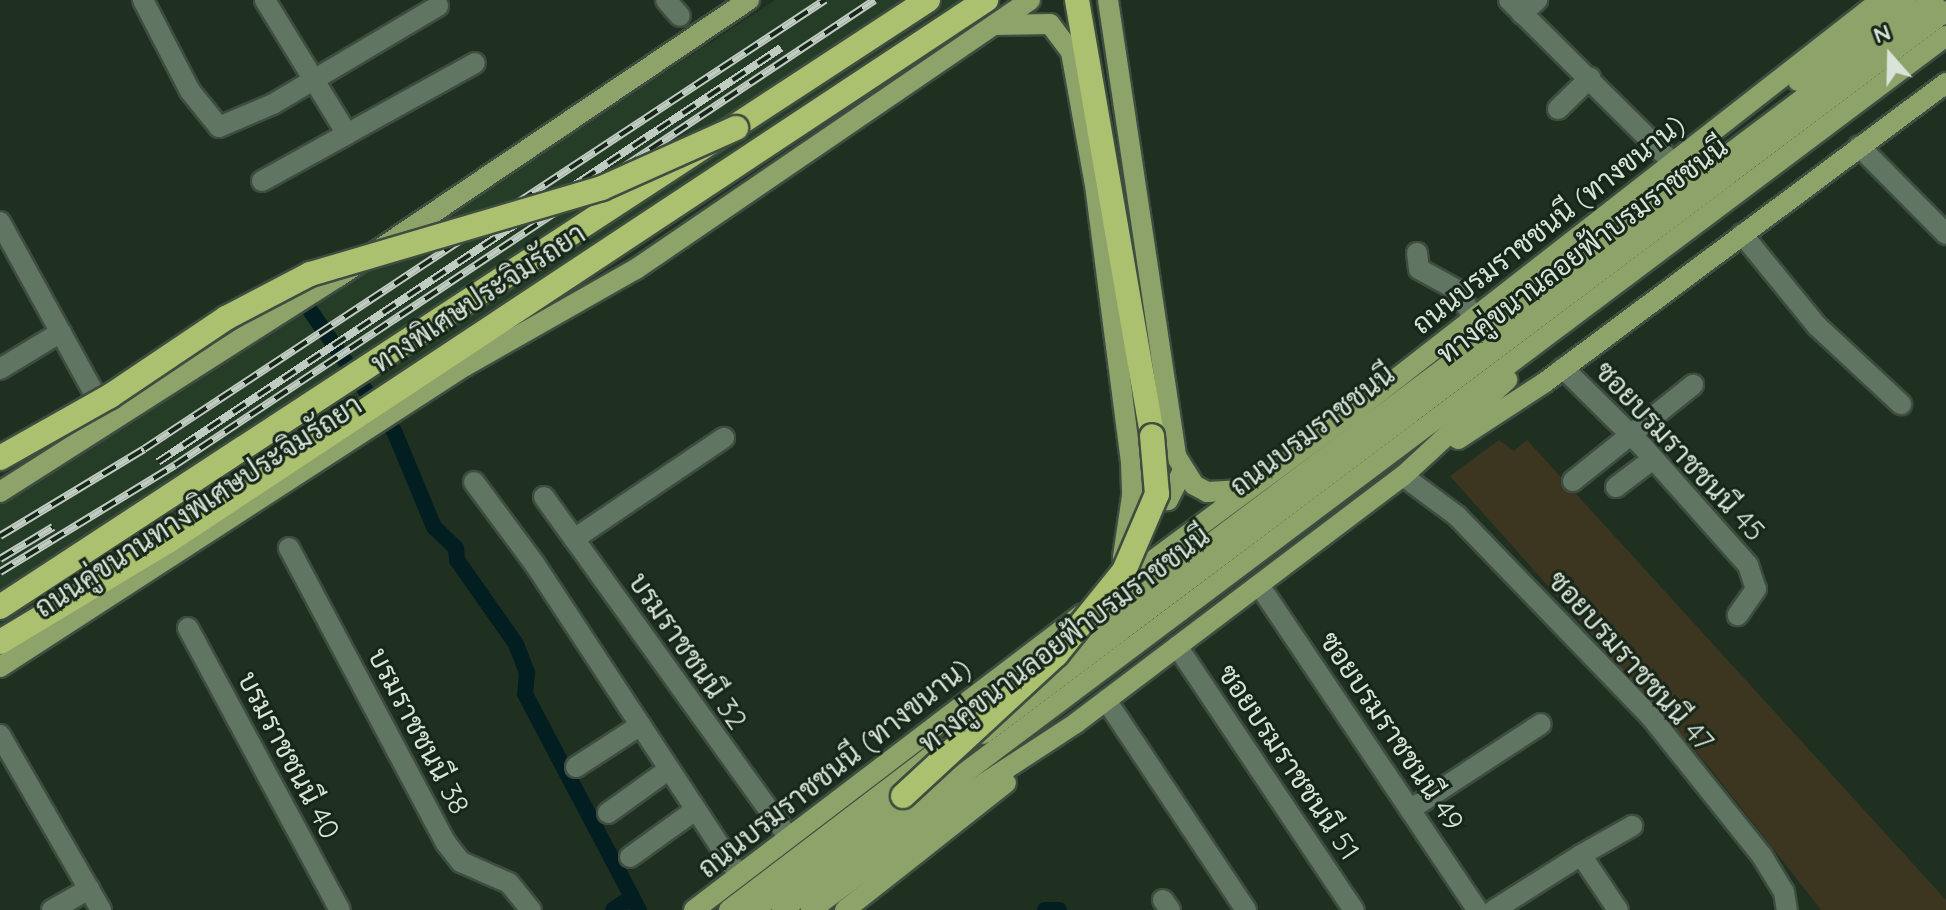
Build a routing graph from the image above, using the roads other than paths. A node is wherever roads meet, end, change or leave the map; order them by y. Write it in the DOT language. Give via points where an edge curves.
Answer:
graph roads {
  1 [pos="143,0"];
  2 [pos="265,0"];
  3 [pos="666,0"];
  4 [pos="749,0"];
  5 [pos="928,0"];
  6 [pos="986,0"];
  7 [pos="1030,0"];
  8 [pos="1070,0"];
  9 [pos="1077,0"];
  10 [pos="1108,0"];
  11 [pos="1881,0"];
  12 [pos="1907,0"];
  13 [pos="1934,0"];
  14 [pos="1523,5"];
  15 [pos="438,6"];
  16 [pos="1946,11"];
  17 [pos="680,16"];
  18 [pos="993,25"];
  19 [pos="1059,31"];
  20 [pos="1946,36"];
  21 [pos="1946,46"];
  22 [pos="475,63"];
  23 [pos="1946,72"];
  24 [pos="1590,78"];
  25 [pos="314,79"];
  26 [pos="1946,83"];
  27 [pos="1558,109"];
  28 [pos="736,128"];
  29 [pos="347,134"];
  30 [pos="1853,150"];
  31 [pos="1680,156"];
  32 [pos="262,181"];
  33 [pos="0,222"];
  34 [pos="1742,234"];
  35 [pos="1946,234"];
  36 [pos="1417,253"];
  37 [pos="1474,318"];
  38 [pos="61,332"];
  39 [pos="1563,368"];
  40 [pos="0,369"];
  41 [pos="1693,385"];
  42 [pos="1901,404"];
  43 [pos="111,424"];
  44 [pos="1629,433"];
  45 [pos="724,438"];
  46 [pos="0,458"];
  47 [pos="1653,459"];
  48 [pos="49,462"];
  49 [pos="0,467"];
  50 [pos="1408,471"];
  51 [pos="1182,472"];
  52 [pos="1573,481"];
  53 [pos="474,482"];
  54 [pos="1254,485"];
  55 [pos="1616,487"];
  56 [pos="0,492"];
  57 [pos="1132,496"];
  58 [pos="544,497"];
  59 [pos="1239,521"];
  60 [pos="574,539"];
  61 [pos="289,548"];
  62 [pos="1259,585"];
  63 [pos="1112,591"];
  64 [pos="0,607"];
  65 [pos="1738,615"];
  66 [pos="188,628"];
  67 [pos="0,642"];
  68 [pos="1177,646"];
  69 [pos="0,667"];
  70 [pos="1007,670"];
  71 [pos="1106,700"];
  72 [pos="1076,723"];
  73 [pos="1541,724"];
  74 [pos="641,725"];
  75 [pos="0,735"];
  76 [pos="8,766"];
  77 [pos="576,767"];
  78 [pos="668,770"];
  79 [pos="903,796"];
  80 [pos="1411,809"];
  81 [pos="694,811"];
  82 [pos="608,813"];
  83 [pos="1632,826"];
  84 [pos="788,837"];
  85 [pos="1581,855"];
  86 [pos="630,857"];
  87 [pos="739,875"];
  88 [pos="89,889"];
  89 [pos="52,910"];
  90 [pos="101,910"];
  91 [pos="340,910"];
  92 [pos="531,910"];
  93 [pos="694,910"];
  94 [pos="729,910"];
  95 [pos="754,910"];
  96 [pos="782,910"];
  97 [pos="811,910"];
  98 [pos="845,910"];
  99 [pos="1246,910"];
  100 [pos="1354,910"];
  101 [pos="1477,910"];
  102 [pos="1494,910"];
  103 [pos="1618,910"];
  104 [pos="1787,910"];
  1 -- 25 [label="street" via="190,91 219,127"];
  2 -- 25 [label="street"];
  3 -- 17 [label="street"];
  4 -- 43 [label="main road"];
  5 -- 28 [label="highway, ทางพิเศษประจิมรัถยา"];
  6 -- 67 [label="highway, ทางพิเศษประจิมรัถยา" via="168,541"];
  7 -- 18 [label="main road, ถนนคู่ขนานทางพิเศษประจิมรัถยา"];
  8 -- 19 [label="main road" via="1060,15"];
  9 -- 79 [label="highway, bridge" via="1152,436 1155,504 1135,554 1091,618"];
  10 -- 51 [label="main road"];
  11 -- 31 [label="main road, ถนนบรมราชชนนี (ทางขนาน)"];
  12 -- 31 [label="main road" via="1775,97"];
  13 -- 59 [label="main road, ถนนบรมราชชนนี"];
  14 -- 24 [label="street"];
  15 -- 25 [label="street"];
  16 -- 79 [label="main road, ทางคู่ขนานลอยฟ้าบรมราชชนนี, bridge"];
  18 -- 19 [label="main road" via="1037,22"];
  18 -- 69 [label="main road, ถนนคู่ขนานทางพิเศษประจิมรัถยา" via="636,269 418,395"];
  19 -- 57 [label="main road" via="1071,52 1095,185"];
  20 -- 96 [label="main road, ทางคู่ขนานลอยฟ้าบรมราชชนนี"];
  21 -- 50 [label="main road" via="1526,361"];
  22 -- 29 [label="street"];
  23 -- 30 [label="main road"];
  24 -- 27 [label="street"];
  24 -- 31 [label="street"];
  25 -- 29 [label="street"];
  26 -- 30 [label="main road"];
  28 -- 46 [label="highway, bridge" via="602,188 310,274 237,312 110,396"];
  28 -- 64 [label="highway, ทางพิเศษประจิมรัถยา, bridge"];
  29 -- 32 [label="street"];
  30 -- 34 [label="main road"];
  30 -- 35 [label="street"];
  31 -- 37 [label="main road, ถนนบรมราชชนนี (ทางขนาน)"];
  33 -- 38 [label="street"];
  34 -- 39 [label="main road"];
  34 -- 42 [label="street" via="1817,326"];
  36 -- 37 [label="street" via="1419,269 1457,290"];
  37 -- 54 [label="main road, ถนนบรมราชชนนี (ทางขนาน)"];
  38 -- 40 [label="street"];
  38 -- 43 [label="street"];
  39 -- 44 [label="street, ซอยบรมราชชนนี 45"];
  39 -- 50 [label="main road"];
  41 -- 44 [label="street"];
  43 -- 48 [label="main road"];
  44 -- 47 [label="street, ซอยบรมราชชนนี 45"];
  44 -- 52 [label="street"];
  45 -- 60 [label="street"];
  47 -- 55 [label="street"];
  47 -- 65 [label="street, ซอยบรมราชชนนี 45" via="1757,579 1752,600"];
  48 -- 49 [label="main road"];
  48 -- 56 [label="main road"];
  50 -- 62 [label="main road"];
  50 -- 104 [label="street, ซอยบรมราชชนนี 47" via="1651,717 1762,856 1784,892"];
  51 -- 54 [label="main road" via="1207,492"];
  51 -- 57 [label="main road" via="1168,500 1152,506"];
  53 -- 74 [label="street"];
  54 -- 59 [label="main road"];
  54 -- 63 [label="main road, ถนนบรมราชชนนี"];
  57 -- 63 [label="main road" via="1125,550"];
  58 -- 60 [label="street, บรมราชชนนี 32"];
  59 -- 94 [label="main road, ถนนบรมราชชนนี"];
  60 -- 84 [label="street, บรมราชชนนี 32"];
  61 -- 92 [label="street, บรมราชชนนี 38" via="446,843 461,862 509,883"];
  62 -- 68 [label="main road"];
  62 -- 80 [label="street, ซอยบรมราชชนนี 49"];
  63 -- 70 [label="main road, ถนนบรมราชชนนี"];
  66 -- 91 [label="street, บรมราชชนนี 40"];
  68 -- 71 [label="main road"];
  68 -- 100 [label="street, ซอยบรมราชชนนี 51"];
  70 -- 84 [label="main road, ถนนบรมราชชนนี (ทางขนาน)"];
  71 -- 72 [label="main road"];
  71 -- 99 [label="street"];
  72 -- 97 [label="main road" via="957,801"];
  72 -- 98 [label="main road"];
  73 -- 80 [label="street"];
  74 -- 77 [label="street"];
  74 -- 78 [label="street"];
  75 -- 76 [label="street"];
  76 -- 88 [label="street"];
  78 -- 81 [label="street"];
  78 -- 82 [label="street"];
  79 -- 95 [label="main road, ทางคู่ขนานลอยฟ้าบรมราชชนนี"];
  80 -- 101 [label="street, ซอยบรมราชชนนี 49"];
  81 -- 86 [label="street"];
  81 -- 87 [label="street"];
  83 -- 85 [label="street"];
  84 -- 87 [label="main road, ถนนบรมราชชนนี (ทางขนาน)"];
  85 -- 102 [label="street"];
  85 -- 103 [label="street"];
  87 -- 93 [label="main road, ถนนบรมราชชนนี (ทางขนาน)"];
  88 -- 89 [label="street"];
  88 -- 90 [label="street"];
}
